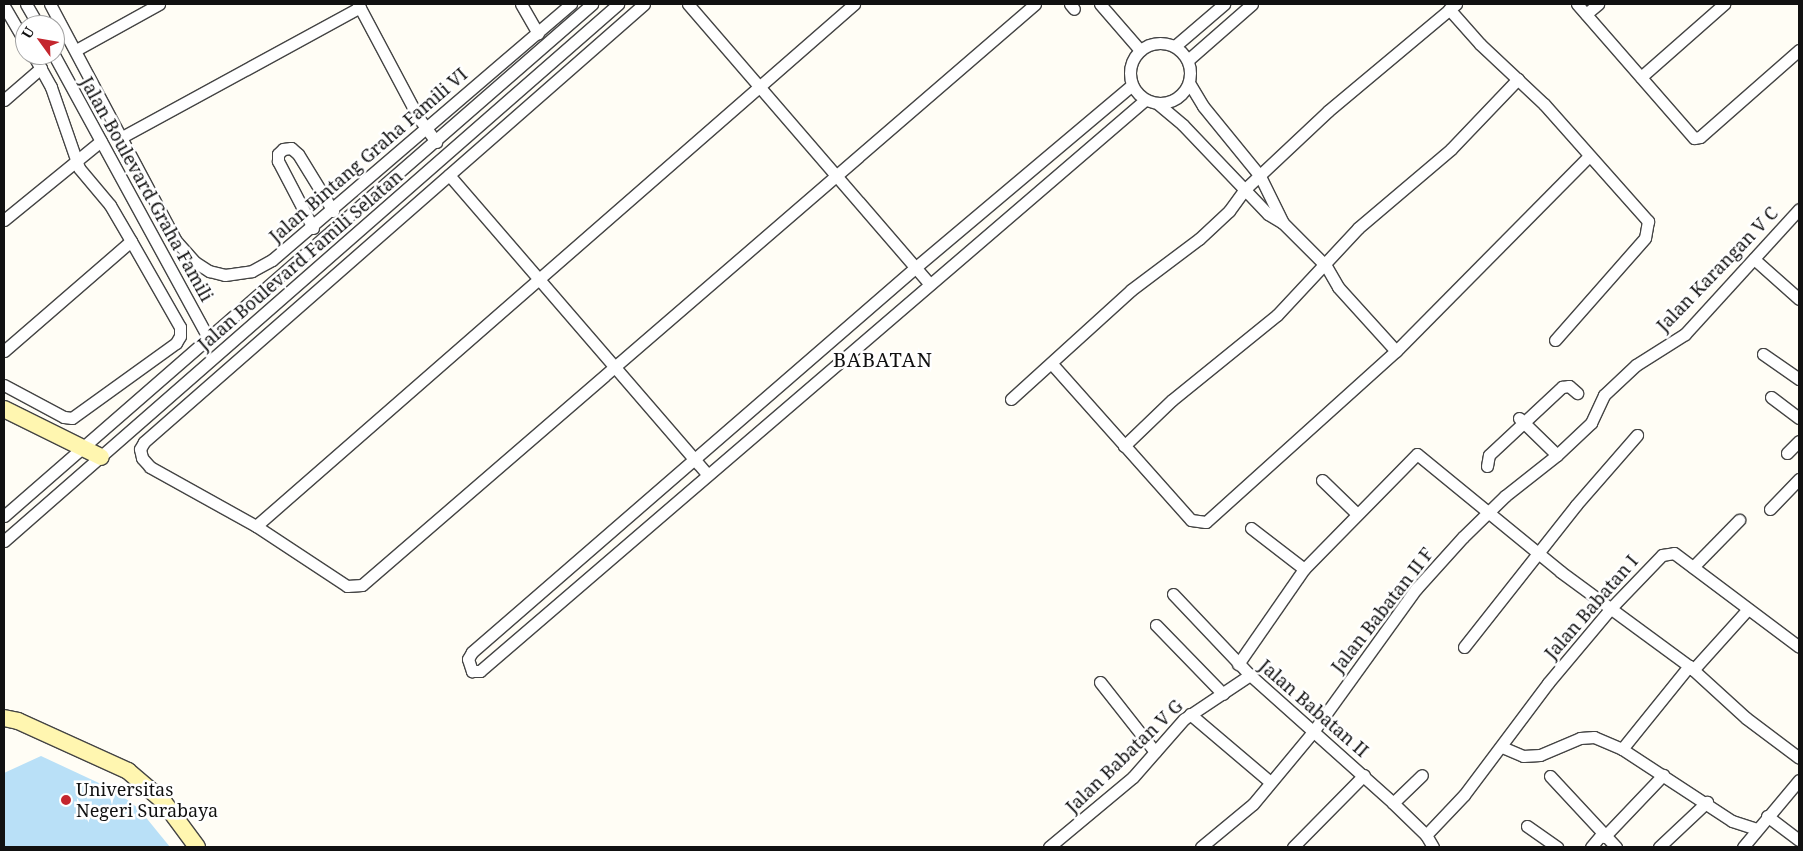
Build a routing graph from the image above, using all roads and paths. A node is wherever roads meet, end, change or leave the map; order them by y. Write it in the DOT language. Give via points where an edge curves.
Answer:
graph roads {
  1 [pos="26,4"];
  2 [pos="50,4"];
  3 [pos="159,4"];
  4 [pos="521,4"];
  5 [pos="571,4"];
  6 [pos="592,4"];
  7 [pos="618,4"];
  8 [pos="644,4"];
  9 [pos="688,4"];
  10 [pos="854,4"];
  11 [pos="1035,4"];
  12 [pos="1100,4"];
  13 [pos="1224,4"];
  14 [pos="1252,4"];
  15 [pos="1577,4"];
  16 [pos="1598,4"];
  17 [pos="1724,4"];
  18 [pos="4,6"];
  19 [pos="359,6"];
  20 [pos="1452,6"];
  21 [pos="1586,14"];
  22 [pos="32,15"];
  23 [pos="15,25"];
  24 [pos="538,34"];
  25 [pos="1175,46"];
  26 [pos="76,50"];
  27 [pos="1140,50"];
  28 [pos="1799,50"];
  29 [pos="1188,60"];
  30 [pos="39,65"];
  31 [pos="59,65"];
  32 [pos="41,68"];
  33 [pos="1641,77"];
  34 [pos="1518,79"];
  35 [pos="1189,83"];
  36 [pos="1132,85"];
  37 [pos="759,86"];
  38 [pos="4,100"];
  39 [pos="1145,100"];
  40 [pos="1157,103"];
  41 [pos="422,125"];
  42 [pos="122,137"];
  43 [pos="101,141"];
  44 [pos="433,146"];
  45 [pos="1588,157"];
  46 [pos="75,160"];
  47 [pos="449,175"];
  48 [pos="837,176"];
  49 [pos="1260,176"];
  50 [pos="1244,190"];
  51 [pos="1799,209"];
  52 [pos="333,211"];
  53 [pos="4,220"];
  54 [pos="1283,223"];
  55 [pos="313,228"];
  56 [pos="131,241"];
  57 [pos="1754,259"];
  58 [pos="1326,266"];
  59 [pos="916,267"];
  60 [pos="539,279"];
  61 [pos="930,284"];
  62 [pos="1799,299"];
  63 [pos="209,339"];
  64 [pos="1555,340"];
  65 [pos="4,351"];
  66 [pos="1396,351"];
  67 [pos="1763,354"];
  68 [pos="1052,364"];
  69 [pos="615,367"];
  70 [pos="1799,379"];
  71 [pos="4,385"];
  72 [pos="1577,393"];
  73 [pos="1771,397"];
  74 [pos="1011,399"];
  75 [pos="4,409"];
  76 [pos="1799,418"];
  77 [pos="1522,421"];
  78 [pos="1637,435"];
  79 [pos="1799,441"];
  80 [pos="1124,446"];
  81 [pos="83,447"];
  82 [pos="1787,453"];
  83 [pos="1557,456"];
  84 [pos="101,457"];
  85 [pos="696,460"];
  86 [pos="1487,466"];
  87 [pos="708,474"];
  88 [pos="1799,479"];
  89 [pos="1322,480"];
  90 [pos="1770,509"];
  91 [pos="1356,513"];
  92 [pos="1486,514"];
  93 [pos="4,516"];
  94 [pos="1739,520"];
  95 [pos="256,526"];
  96 [pos="1251,528"];
  97 [pos="4,541"];
  98 [pos="1539,555"];
  99 [pos="1693,567"];
  100 [pos="1302,571"];
  101 [pos="1172,594"];
  102 [pos="1610,609"];
  103 [pos="1747,610"];
  104 [pos="1156,625"];
  105 [pos="1464,647"];
  106 [pos="1799,647"];
  107 [pos="1238,664"];
  108 [pos="1691,668"];
  109 [pos="1250,675"];
  110 [pos="1100,682"];
  111 [pos="1223,694"];
  112 [pos="4,706"];
  113 [pos="1190,714"];
  114 [pos="11,719"];
  115 [pos="1312,733"];
  116 [pos="1622,749"];
  117 [pos="1500,750"];
  118 [pos="1155,752"];
  119 [pos="1799,758"];
  120 [pos="1364,775"];
  121 [pos="1422,775"];
  122 [pos="1550,776"];
  123 [pos="1660,778"];
  124 [pos="1799,780"];
  125 [pos="1269,781"];
  126 [pos="1393,803"];
  127 [pos="1703,805"];
  128 [pos="1768,816"];
  129 [pos="1527,826"];
  130 [pos="1603,835"];
  131 [pos="1426,836"];
  132 [pos="1752,837"];
  133 [pos="1799,840"];
  134 [pos="197,847"];
  135 [pos="1049,847"];
  136 [pos="1201,847"];
  137 [pos="1293,847"];
  138 [pos="1432,847"];
  139 [pos="1556,847"];
  140 [pos="1591,847"];
  141 [pos="1616,847"];
  142 [pos="1659,847"];
  1 -- 22 [label="street"];
  2 -- 26 [label="street"];
  3 -- 26 [label="street"];
  4 -- 24 [label="street"];
  5 -- 24 [label="street, Jalan Bintang Graha Famili VI"];
  6 -- 44 [label="street, Jalan Boulevard Famili Selatan"];
  7 -- 84 [label="street, Jalan Boulevard Famili Selatan"];
  8 -- 47 [label="street"];
  9 -- 37 [label="street"];
  10 -- 37 [label="street"];
  11 -- 48 [label="street"];
  12 -- 27 [label="street"];
  13 -- 25 [label="street"];
  14 -- 29 [label="street"];
  15 -- 21 [label="street"];
  16 -- 21 [label="street"];
  17 -- 33 [label="street"];
  18 -- 23 [label="street"];
  19 -- 41 [label="street"];
  19 -- 42 [label="street"];
  20 -- 34 [label="street"];
  20 -- 49 [label="street" via="1372,73"];
  21 -- 33 [label="street"];
  24 -- 41 [label="street, Jalan Bintang Graha Famili VI"];
  25 -- 27 [label="street" via="1163,42"];
  25 -- 29 [label="street"];
  26 -- 42 [label="street"];
  27 -- 36 [label="street" via="1132,60"];
  28 -- 33 [label="street" via="1697,138 1690,135"];
  29 -- 35 [label="street"];
  30 -- 32 [label="street"];
  31 -- 43 [label="street, Jalan Boulevard Graha Famili"];
  32 -- 38 [label="street"];
  32 -- 46 [label="street" via="51,87"];
  34 -- 45 [label="street"];
  34 -- 58 [label="street" via="1451,149 1358,228"];
  35 -- 40 [label="street" via="1182,94 1170,102"];
  35 -- 49 [label="street" via="1203,106"];
  36 -- 39 [label="street"];
  36 -- 59 [label="street"];
  37 -- 48 [label="street"];
  37 -- 60 [label="street"];
  39 -- 40 [label="street"];
  39 -- 61 [label="street"];
  40 -- 50 [label="street" via="1183,125"];
  41 -- 44 [label="street"];
  41 -- 52 [label="street, Jalan Bintang Graha Famili VI"];
  42 -- 55 [label="street, Jalan Bintang Graha Famili VI" via="176,241 184,252 209,271 225,275 252,271 272,260"];
  43 -- 46 [label="street"];
  43 -- 63 [label="street, Jalan Boulevard Graha Famili"];
  44 -- 63 [label="street, Jalan Boulevard Famili Selatan"];
  45 -- 64 [label="street" via="1645,214 1649,227 1645,238"];
  45 -- 66 [label="street"];
  46 -- 53 [label="street"];
  46 -- 56 [label="street" via="110,205"];
  47 -- 60 [label="street"];
  47 -- 95 [label="street" via="144,442 140,449 142,458 150,467"];
  48 -- 59 [label="street"];
  48 -- 69 [label="street"];
  49 -- 50 [label="street"];
  49 -- 54 [label="street"];
  50 -- 54 [label="street" via="1268,214"];
  50 -- 68 [label="street" via="1229,211 1199,239 1137,285"];
  51 -- 57 [label="street, Jalan Karangan V C"];
  52 -- 55 [label="street, Jalan Bintang Graha Famili VI"];
  52 -- 55 [label="street" via="298,154 291,148 283,149 278,154 278,161"];
  54 -- 58 [label="street"];
  56 -- 65 [label="street"];
  56 -- 71 [label="street" via="180,327 176,342 72,418"];
  57 -- 62 [label="street"];
  57 -- 83 [label="street, Jalan Karangan V C" via="1678,340 1636,365 1604,396 1596,418"];
  58 -- 66 [label="street" via="1338,288"];
  58 -- 80 [label="street" via="1277,315 1172,400"];
  59 -- 61 [label="street"];
  59 -- 85 [label="street"];
  60 -- 69 [label="street"];
  60 -- 95 [label="street"];
  61 -- 87 [label="street"];
  63 -- 81 [label="street, Jalan Boulevard Famili Selatan"];
  66 -- 80 [label="street" via="1206,522 1191,520"];
  67 -- 70 [label="street"];
  68 -- 74 [label="street"];
  68 -- 80 [label="street"];
  69 -- 85 [label="street"];
  69 -- 95 [label="street" via="362,586 347,586"];
  72 -- 77 [label="street" via="1569,386 1562,387"];
  73 -- 76 [label="street"];
  75 -- 81 [label="main road"];
  77 -- 83 [label="street"];
  77 -- 86 [label="street" via="1489,455"];
  78 -- 98 [label="street" via="1576,505"];
  79 -- 82 [label="street"];
  81 -- 84 [label="main road"];
  81 -- 93 [label="street, Jalan Boulevard Famili Selatan"];
  83 -- 92 [label="street, Jalan Karangan V C"];
  84 -- 97 [label="street, Jalan Boulevard Famili Selatan"];
  85 -- 87 [label="street"];
  85 -- 87 [label="street" via="472,652 468,659 472,671 480,671"];
  88 -- 90 [label="street"];
  89 -- 91 [label="street"];
  91 -- 92 [label="street" via="1417,454"];
  91 -- 100 [label="street"];
  92 -- 98 [label="street"];
  92 -- 115 [label="street, Jalan Babatan II F" via="1416,589"];
  94 -- 99 [label="street"];
  96 -- 100 [label="street"];
  98 -- 102 [label="street"];
  98 -- 105 [label="street"];
  99 -- 102 [label="street, Jalan Babatan I" via="1674,553 1662,555"];
  99 -- 103 [label="street, Jalan Babatan I"];
  100 -- 107 [label="street"];
  101 -- 107 [label="street, Jalan Babatan II"];
  102 -- 108 [label="street" via="1639,626"];
  102 -- 117 [label="street, Jalan Babatan I" via="1548,683"];
  103 -- 106 [label="street, Jalan Babatan I"];
  103 -- 108 [label="street"];
  104 -- 111 [label="street"];
  107 -- 109 [label="street, Jalan Babatan II"];
  108 -- 116 [label="street"];
  108 -- 119 [label="street" via="1746,718"];
  109 -- 111 [label="street, Jalan Babatan V G"];
  109 -- 115 [label="street, Jalan Babatan II"];
  110 -- 118 [label="street"];
  111 -- 113 [label="street, Jalan Babatan V G"];
  112 -- 114 [label="main road"];
  113 -- 118 [label="street, Jalan Babatan V G"];
  113 -- 125 [label="street"];
  114 -- 134 [label="main road" via="128,771 163,801"];
  115 -- 120 [label="street, Jalan Babatan II"];
  115 -- 125 [label="street, Jalan Babatan II F"];
  116 -- 117 [label="street" via="1592,736 1540,756 1523,756"];
  116 -- 123 [label="street"];
  117 -- 131 [label="street, Jalan Babatan I"];
  118 -- 135 [label="street, Jalan Babatan V G" via="1103,805"];
  120 -- 126 [label="street, Jalan Babatan II"];
  120 -- 137 [label="street"];
  121 -- 126 [label="street"];
  122 -- 130 [label="street"];
  123 -- 127 [label="street"];
  123 -- 130 [label="street"];
  124 -- 128 [label="street"];
  125 -- 136 [label="street, Jalan Babatan II F" via="1235,821"];
  126 -- 131 [label="street, Jalan Babatan II"];
  127 -- 132 [label="street" via="1732,820"];
  127 -- 142 [label="street"];
  128 -- 132 [label="street"];
  128 -- 133 [label="street"];
  129 -- 139 [label="street"];
  130 -- 140 [label="street"];
  130 -- 141 [label="street"];
  131 -- 138 [label="street, Jalan Babatan II"];
}
